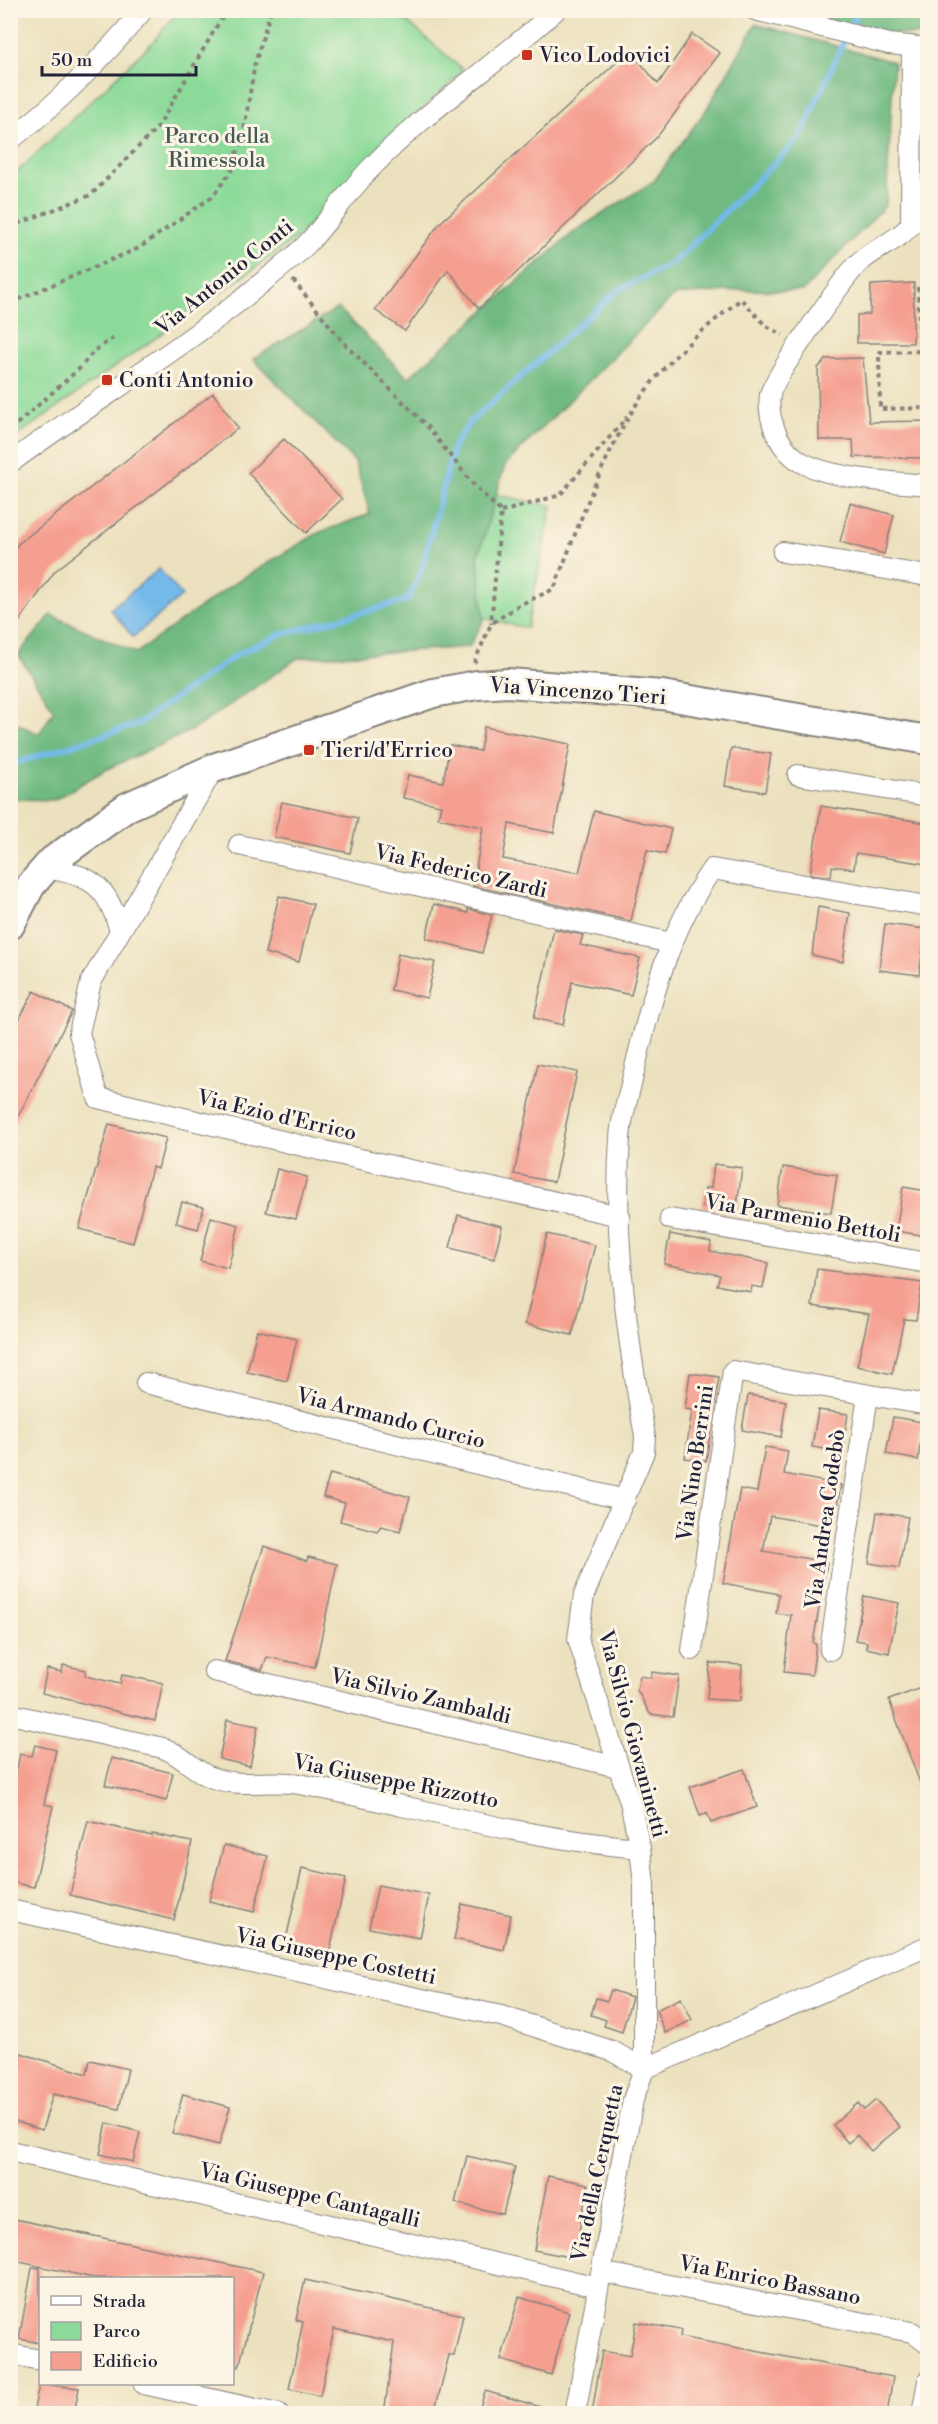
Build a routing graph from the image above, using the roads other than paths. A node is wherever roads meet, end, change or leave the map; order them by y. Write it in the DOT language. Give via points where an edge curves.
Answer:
graph roads {
  1 [pos="143,10"];
  2 [pos="556,10"];
  3 [pos="755,10"];
  4 [pos="920,47"];
  5 [pos="10,140"];
  6 [pos="10,463"];
  7 [pos="927,485"];
  8 [pos="783,552"];
  9 [pos="927,576"];
  10 [pos="927,740"];
  11 [pos="214,768"];
  12 [pos="798,775"];
  13 [pos="927,796"];
  14 [pos="239,845"];
  15 [pos="45,868"];
  16 [pos="927,906"];
  17 [pos="10,925"];
  18 [pos="120,932"];
  19 [pos="671,943"];
  20 [pos="620,1216"];
  21 [pos="670,1220"];
  22 [pos="927,1263"];
  23 [pos="146,1383"];
  24 [pos="868,1395"];
  25 [pos="927,1405"];
  26 [pos="625,1500"];
  27 [pos="692,1650"];
  28 [pos="830,1650"];
  29 [pos="214,1671"];
  30 [pos="10,1714"];
  31 [pos="618,1767"];
  32 [pos="640,1848"];
  33 [pos="10,1910"];
  34 [pos="927,1946"];
  35 [pos="644,2069"];
  36 [pos="10,2151"];
  37 [pos="599,2280"];
  38 [pos="927,2343"];
  39 [pos="10,2354"];
  40 [pos="39,2360"];
  41 [pos="927,2381"];
  42 [pos="148,2385"];
  43 [pos="278,2414"];
  44 [pos="575,2414"];
  45 [pos="922,2414"];
  1 -- 5 [label="street" via="113,46 44,114"];
  2 -- 6 [label="street, Via Antonio Conti" via="513,50 427,116 370,169 308,243 282,265 160,360"];
  3 -- 4 [label="street" via="889,44"];
  4 -- 7 [label="street" via="911,225 901,237 855,267 770,394 773,429 794,457 825,471"];
  8 -- 9 [label="street"];
  10 -- 11 [label="street, Via Vincenzo Tieri" via="662,695 508,683 477,685 410,699"];
  11 -- 15 [label="street, Via Vincenzo Tieri" via="127,807"];
  11 -- 18 [label="street, Via Ezio d'Errico"];
  12 -- 13 [label="street"];
  14 -- 19 [label="street, Via Federico Zardi"];
  15 -- 17 [label="street, Via Vincenzo Tieri"];
  15 -- 18 [label="street" via="76,874 99,886 110,902"];
  16 -- 19 [label="street, Via Silvio Giovaninetti" via="712,869"];
  18 -- 20 [label="street, Via Ezio d'Errico" via="92,982 80,1034 98,1098"];
  19 -- 20 [label="street, Via Silvio Giovaninetti" via="645,1026 620,1136"];
  20 -- 26 [label="street, Via Silvio Giovaninetti" via="625,1313 645,1436 640,1468"];
  21 -- 22 [label="street, Via Parmenio Bettoli"];
  23 -- 26 [label="street, Via Armando Curcio"];
  24 -- 25 [label="street, Via Nino Berrini"];
  24 -- 27 [label="street, Via Nino Berrini" via="733,1371"];
  24 -- 28 [label="street, Via Andrea Codebò"];
  26 -- 31 [label="street, Via Silvio Giovaninetti" via="584,1595 579,1626 581,1654"];
  29 -- 31 [label="street, Via Silvio Zambaldi"];
  30 -- 32 [label="street, Via Giuseppe Rizzotto" via="163,1748 180,1755 206,1776 230,1783 297,1784 556,1839"];
  31 -- 32 [label="street, Via Silvio Giovaninetti"];
  32 -- 35 [label="street, Via Silvio Giovaninetti" via="644,1885"];
  33 -- 35 [label="street, Via Giuseppe Costetti" via="501,2016 612,2051"];
  34 -- 35 [label="street, Via della Cerquetta"];
  35 -- 37 [label="street, Via della Cerquetta" via="633,2100"];
  36 -- 37 [label="street, Via Giuseppe Cantagalli"];
  37 -- 38 [label="street, Via Enrico Bassano" via="912,2332"];
  37 -- 44 [label="street, Via della Cerquetta"];
  39 -- 40 [label="street"];
  41 -- 45 [label="street"];
  42 -- 43 [label="street"];
}
